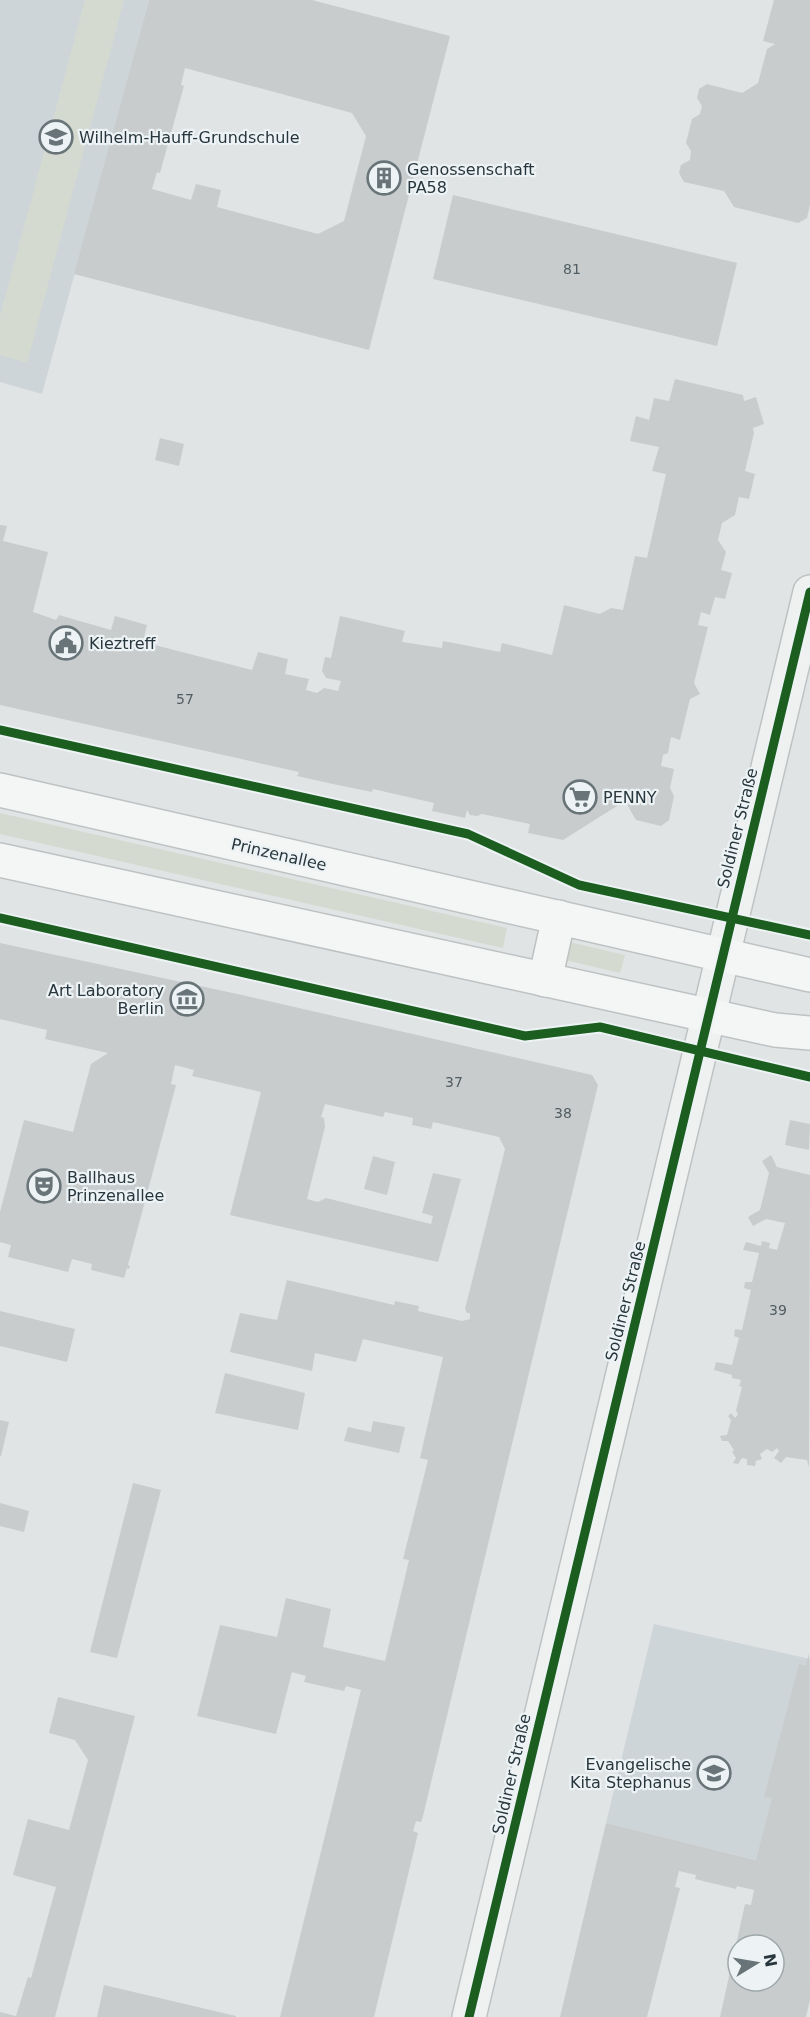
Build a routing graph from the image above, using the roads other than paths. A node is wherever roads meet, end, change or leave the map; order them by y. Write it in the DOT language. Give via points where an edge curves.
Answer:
graph roads {
  1 [pos="810,592"];
  2 [pos="0,790"];
  3 [pos="0,860"];
  4 [pos="559,917"];
  5 [pos="722,954"];
  6 [pos="810,975"];
  7 [pos="545,980"];
  8 [pos="708,1014"];
  9 [pos="810,1033"];
  10 [pos="469,2017"];
  1 -- 5 [label="street, Soldiner Straße"];
  2 -- 4 [label="main road, Prinzenallee"];
  3 -- 7 [label="main road"];
  4 -- 5 [label="main road, Prinzenallee"];
  4 -- 7 [label="main road"];
  5 -- 6 [label="main road, Prinzenallee"];
  5 -- 8 [label="street, Soldiner Straße"];
  7 -- 8 [label="main road"];
  8 -- 9 [label="main road"];
  8 -- 10 [label="street, Soldiner Straße"];
}
